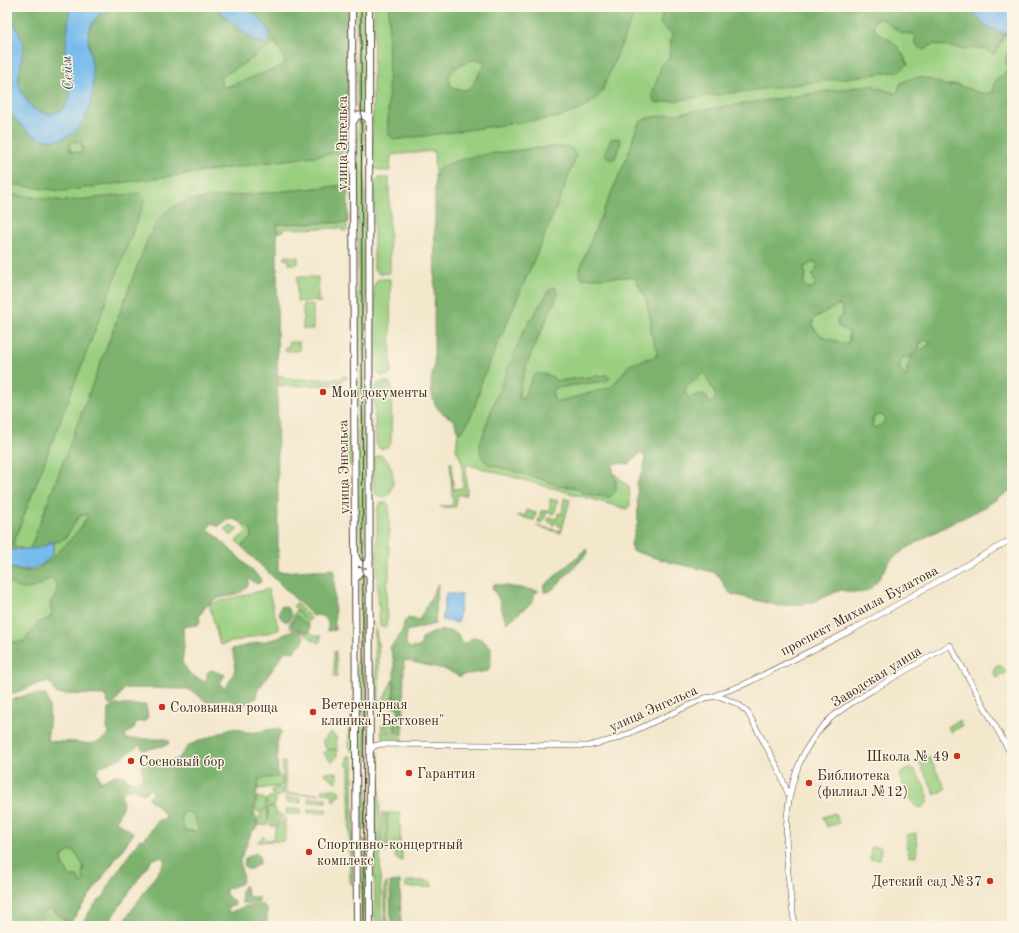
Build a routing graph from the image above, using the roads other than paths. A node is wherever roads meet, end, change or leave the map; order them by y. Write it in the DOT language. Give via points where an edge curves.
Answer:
graph roads {
  1 [pos="352,7"];
  2 [pos="369,7"];
  3 [pos="354,121"];
  4 [pos="369,122"];
  5 [pos="1012,539"];
  6 [pos="370,553"];
  7 [pos="356,554"];
  8 [pos="356,582"];
  9 [pos="370,583"];
  10 [pos="714,696"];
  11 [pos="370,752"];
  12 [pos="1012,756"];
  13 [pos="783,780"];
  14 [pos="789,796"];
  15 [pos="357,833"];
  16 [pos="370,833"];
  17 [pos="358,926"];
  18 [pos="370,926"];
  19 [pos="795,926"];
  1 -- 3 [label="main road, улица Энгельса"];
  2 -- 4 [label="main road, улица Энгельса"];
  3 -- 4 [label="main road" via="357,116 362,115"];
  3 -- 7 [label="main road, улица Энгельса"];
  4 -- 6 [label="main road, улица Энгельса"];
  5 -- 10 [label="street, проспект Михаила Булатова" via="854,629 745,684"];
  6 -- 7 [label="main road" via="369,561 363,565 358,562"];
  6 -- 9 [label="main road, улица Энгельса"];
  7 -- 8 [label="main road, улица Энгельса"];
  8 -- 9 [label="main road" via="358,573 364,570 369,574"];
  8 -- 15 [label="main road, улица Энгельса"];
  9 -- 11 [label="main road, улица Энгельса"];
  10 -- 11 [label="street, улица Энгельса" via="634,732 596,744 381,744 374,746"];
  10 -- 13 [label="street, улица Энгельса" via="728,699 748,713"];
  11 -- 16 [label="main road, улица Энгельса"];
  12 -- 14 [label="street, Заводская улица" via="950,645 859,698 831,718 805,751"];
  13 -- 14 [label="street, Заводская улица"];
  14 -- 19 [label="street, Заводская улица" via="786,823 787,861"];
  15 -- 16 [label="main road"];
  15 -- 17 [label="main road, улица Энгельса"];
  16 -- 18 [label="main road, улица Энгельса"];
}
